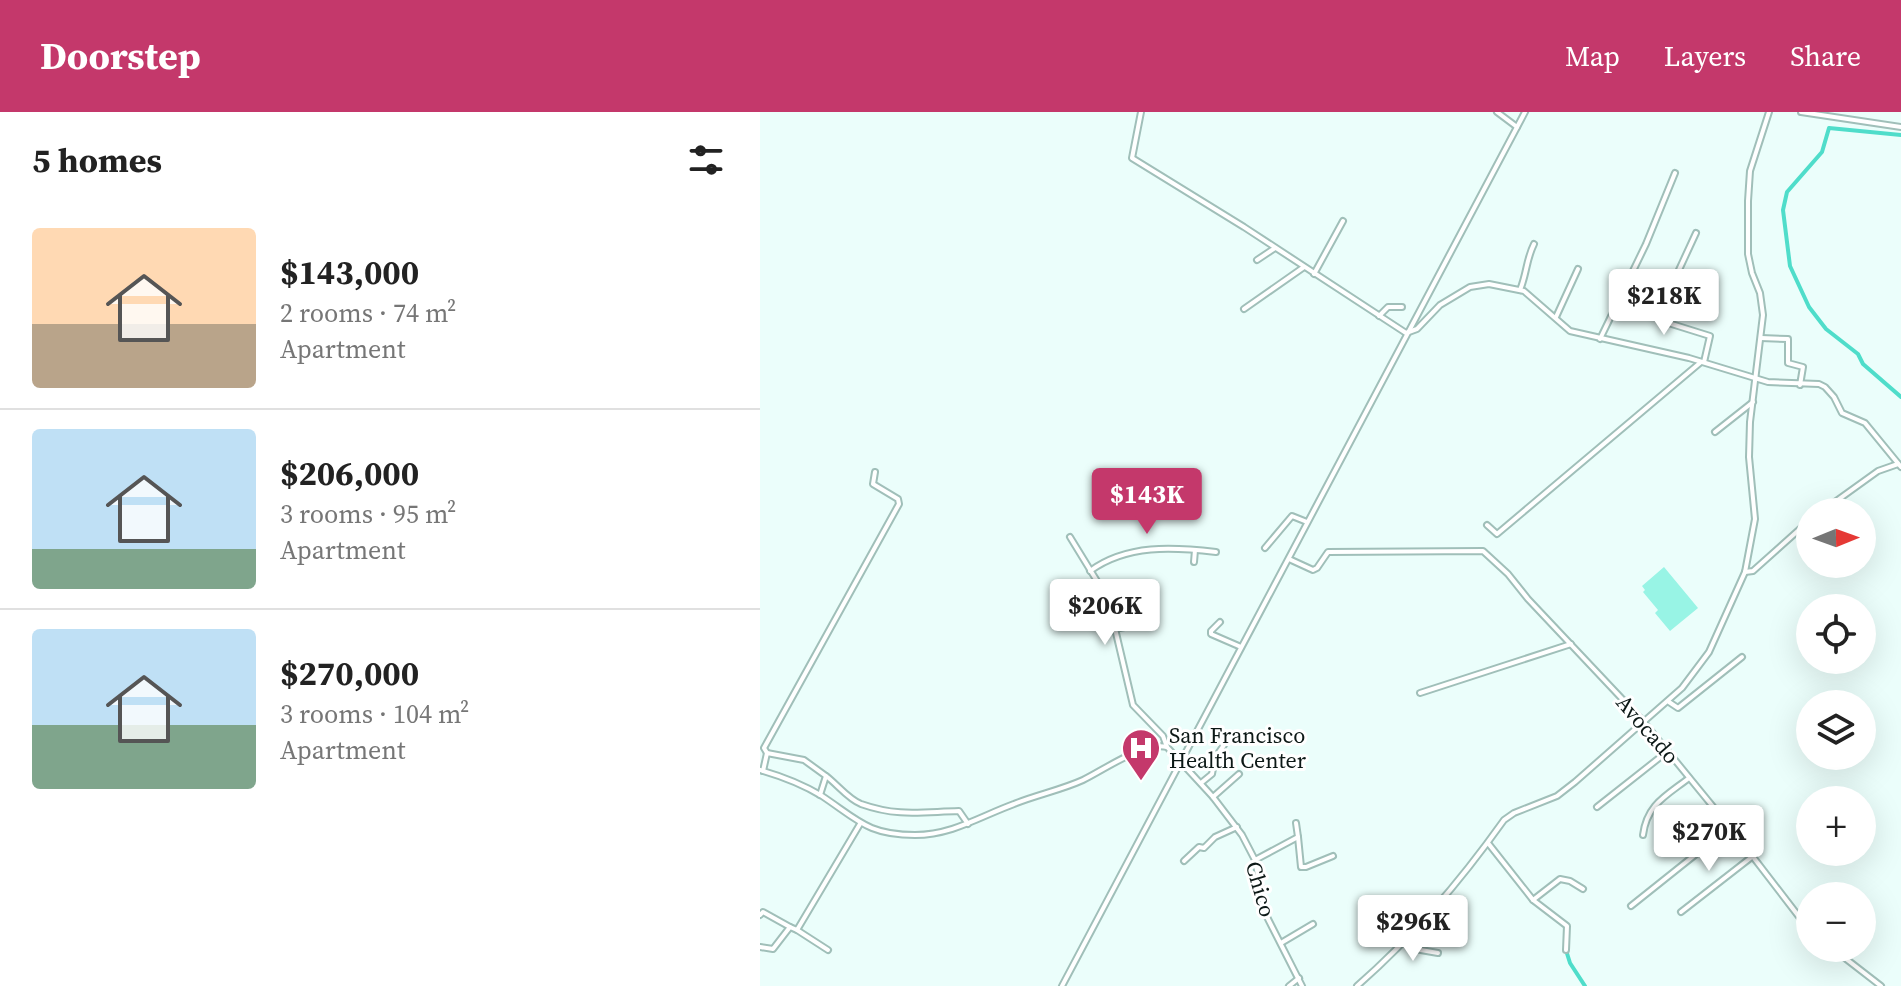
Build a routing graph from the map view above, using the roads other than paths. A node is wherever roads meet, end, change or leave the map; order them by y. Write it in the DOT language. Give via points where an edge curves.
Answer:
graph roads {
  1 [pos="1141,112"];
  2 [pos="1497,112"];
  3 [pos="1525,112"];
  4 [pos="1769,112"];
  5 [pos="1801,112"];
  6 [pos="1517,127"];
  7 [pos="1901,127"];
  8 [pos="1675,173"];
  9 [pos="1343,221"];
  10 [pos="1696,233"];
  11 [pos="1534,244"];
  12 [pos="1275,248"];
  13 [pos="1257,260"];
  14 [pos="1304,267"];
  15 [pos="1578,269"];
  16 [pos="1314,274"];
  17 [pos="1629,280"];
  18 [pos="1520,291"];
  19 [pos="1666,298"];
  20 [pos="1402,307"];
  21 [pos="1244,309"];
  22 [pos="1379,316"];
  23 [pos="1556,317"];
  24 [pos="1406,333"];
  25 [pos="1761,338"];
  26 [pos="1600,339"];
  27 [pos="1703,362"];
  28 [pos="1757,378"];
  29 [pos="1800,385"];
  30 [pos="1753,402"];
  31 [pos="1715,432"];
  32 [pos="1900,465"];
  33 [pos="875,472"];
  34 [pos="1840,498"];
  35 [pos="1307,522"];
  36 [pos="1487,525"];
  37 [pos="1796,533"];
  38 [pos="1070,537"];
  39 [pos="1265,548"];
  40 [pos="1195,550"];
  41 [pos="1216,552"];
  42 [pos="1289,559"];
  43 [pos="1194,562"];
  44 [pos="1090,571"];
  45 [pos="1745,572"];
  46 [pos="1148,622"];
  47 [pos="1220,622"];
  48 [pos="1115,629"];
  49 [pos="1571,644"];
  50 [pos="1242,648"];
  51 [pos="1742,657"];
  52 [pos="1420,693"];
  53 [pos="1668,701"];
  54 [pos="1643,721"];
  55 [pos="1224,745"];
  56 [pos="1167,747"];
  57 [pos="1668,751"];
  58 [pos="767,753"];
  59 [pos="1181,760"];
  60 [pos="761,770"];
  61 [pos="1239,774"];
  62 [pos="826,776"];
  63 [pos="1689,778"];
  64 [pos="1201,783"];
  65 [pos="820,795"];
  66 [pos="1213,797"];
  67 [pos="1597,807"];
  68 [pos="1296,823"];
  69 [pos="860,824"];
  70 [pos="968,824"];
  71 [pos="1237,827"];
  72 [pos="1730,827"];
  73 [pos="1643,835"];
  74 [pos="1298,837"];
  75 [pos="1488,843"];
  76 [pos="1333,856"];
  77 [pos="1753,856"];
  78 [pos="1255,860"];
  79 [pos="1184,861"];
  80 [pos="1583,889"];
  81 [pos="1533,900"];
  82 [pos="1631,906"];
  83 [pos="761,912"];
  84 [pos="1681,912"];
  85 [pos="1796,913"];
  86 [pos="1313,924"];
  87 [pos="790,927"];
  88 [pos="797,930"];
  89 [pos="1406,939"];
  90 [pos="1281,943"];
  91 [pos="760,947"];
  92 [pos="828,950"];
  93 [pos="1566,950"];
  94 [pos="1438,953"];
  95 [pos="1850,962"];
  96 [pos="1299,978"];
  97 [pos="1062,986"];
  98 [pos="1289,986"];
  99 [pos="1302,986"];
  100 [pos="1357,986"];
  101 [pos="1881,986"];
  1 -- 12 [label="street" via="1132,158"];
  2 -- 6 [label="street"];
  3 -- 6 [label="street"];
  4 -- 25 [label="street" via="1750,171 1748,201 1748,254 1760,293"];
  5 -- 7 [label="street"];
  6 -- 24 [label="street"];
  8 -- 17 [label="street"];
  9 -- 16 [label="street"];
  10 -- 19 [label="street"];
  11 -- 18 [label="street"];
  12 -- 13 [label="street"];
  12 -- 14 [label="street"];
  14 -- 16 [label="street"];
  14 -- 21 [label="street"];
  15 -- 23 [label="street"];
  16 -- 22 [label="street"];
  17 -- 19 [label="street"];
  17 -- 26 [label="street"];
  18 -- 23 [label="street"];
  18 -- 24 [label="street" via="1489,284 1470,287"];
  19 -- 27 [label="street" via="1662,321 1710,336"];
  20 -- 22 [label="street" via="1388,307"];
  22 -- 24 [label="street"];
  23 -- 26 [label="street" via="1570,331"];
  24 -- 35 [label="street"];
  25 -- 28 [label="street"];
  25 -- 29 [label="street" via="1788,339 1788,363 1803,367"];
  26 -- 27 [label="street"];
  27 -- 28 [label="street"];
  27 -- 36 [label="street" via="1497,534"];
  28 -- 29 [label="street"];
  28 -- 30 [label="street"];
  29 -- 32 [label="street" via="1825,387 1842,413 1865,423"];
  30 -- 31 [label="street"];
  30 -- 45 [label="street" via="1749,457 1755,519"];
  32 -- 34 [label="street" via="1878,471"];
  33 -- 58 [label="street" via="873,484 899,504 764,748"];
  35 -- 39 [label="street" via="1292,516"];
  35 -- 42 [label="street"];
  37 -- 45 [label="street" via="1753,571"];
  38 -- 44 [label="street, Chico"];
  40 -- 41 [label="street"];
  40 -- 43 [label="street"];
  40 -- 44 [label="street" via="1140,551 1116,556"];
  42 -- 49 [label="street, Avocado" via="1313,570 1328,552 1481,550"];
  42 -- 50 [label="street"];
  44 -- 48 [label="street, Chico" via="1108,599"];
  45 -- 53 [label="street" via="1709,652"];
  46 -- 48 [label="street"];
  47 -- 50 [label="street" via="1211,634"];
  48 -- 56 [label="street, Chico" via="1133,705"];
  49 -- 52 [label="street"];
  49 -- 54 [label="street, Avocado"];
  50 -- 59 [label="street"];
  51 -- 53 [label="street" via="1678,708"];
  53 -- 54 [label="street"];
  54 -- 57 [label="street, Avocado"];
  54 -- 75 [label="street" via="1566,789 1504,820"];
  55 -- 64 [label="street" via="1212,774"];
  56 -- 59 [label="street, Chico"];
  56 -- 70 [label="street" via="1144,749 1080,782"];
  57 -- 63 [label="street, Avocado"];
  57 -- 67 [label="street"];
  58 -- 60 [label="street"];
  58 -- 62 [label="street" via="804,760"];
  59 -- 64 [label="street, Chico"];
  59 -- 97 [label="street"];
  60 -- 65 [label="street"];
  61 -- 66 [label="street"];
  62 -- 65 [label="street"];
  62 -- 70 [label="street" via="855,801 877,810 959,811"];
  63 -- 72 [label="street, Avocado"];
  63 -- 73 [label="street" via="1651,808"];
  64 -- 66 [label="street, Chico"];
  65 -- 69 [label="street"];
  66 -- 71 [label="street, Chico"];
  68 -- 74 [label="street"];
  69 -- 70 [label="street" via="917,835"];
  69 -- 88 [label="street"];
  71 -- 78 [label="street, Chico"];
  71 -- 79 [label="street"];
  72 -- 77 [label="street, Avocado"];
  72 -- 82 [label="street"];
  74 -- 76 [label="street" via="1303,868"];
  74 -- 78 [label="street"];
  75 -- 81 [label="street"];
  75 -- 89 [label="street"];
  77 -- 84 [label="street"];
  77 -- 85 [label="street, Avocado"];
  78 -- 90 [label="street, Chico" via="1266,915"];
  80 -- 81 [label="street" via="1560,879"];
  81 -- 93 [label="street" via="1567,926"];
  83 -- 87 [label="street"];
  86 -- 90 [label="street"];
  87 -- 88 [label="street"];
  87 -- 91 [label="street" via="773,949"];
  88 -- 92 [label="street"];
  89 -- 94 [label="street" via="1417,949"];
  89 -- 100 [label="street"];
  90 -- 96 [label="street, Chico"];
  95 -- 101 [label="street"];
  96 -- 98 [label="street"];
  96 -- 99 [label="street, Chico"];
}
